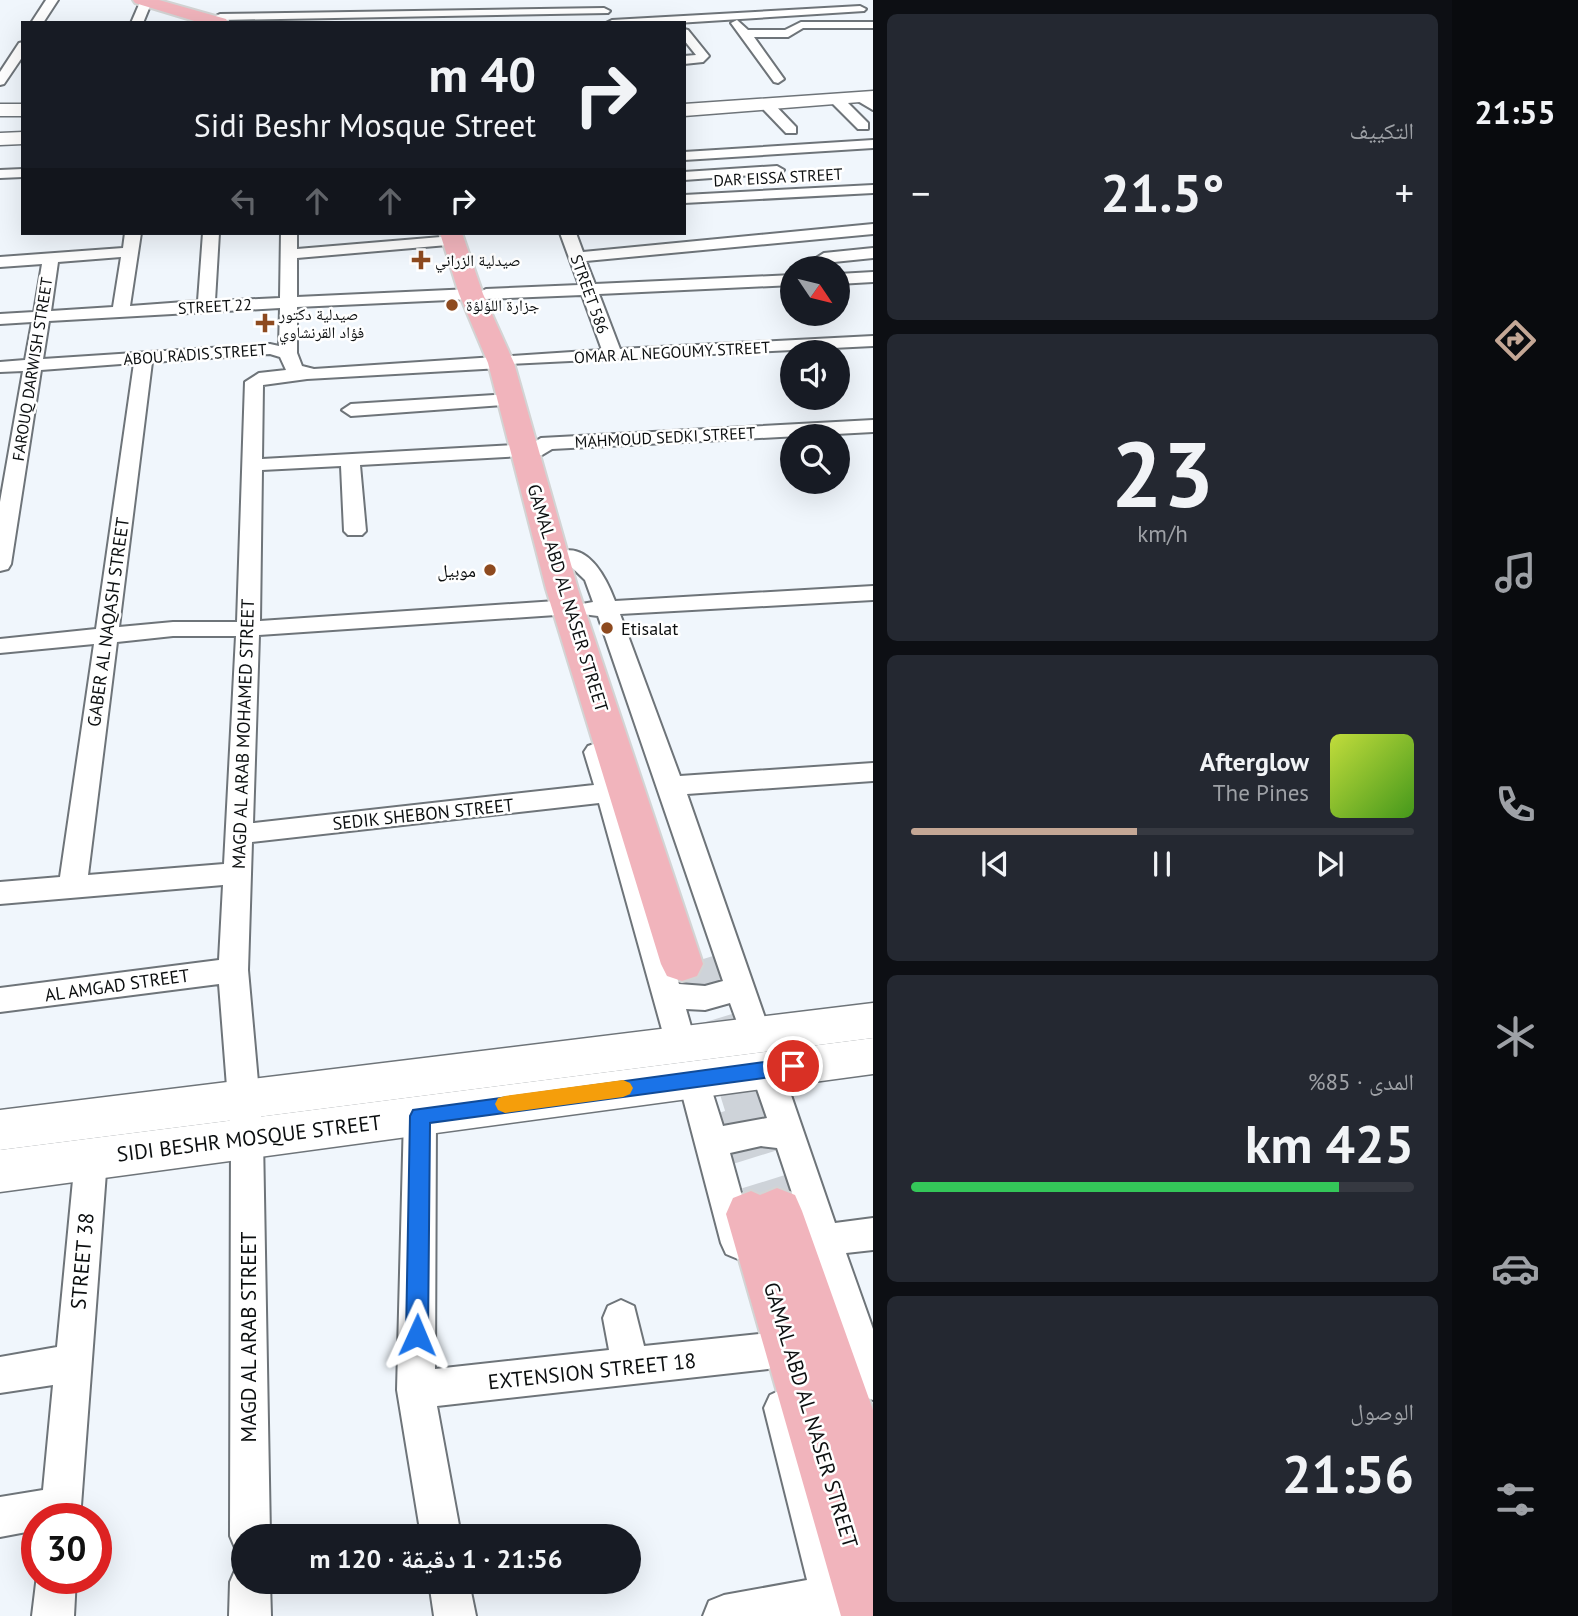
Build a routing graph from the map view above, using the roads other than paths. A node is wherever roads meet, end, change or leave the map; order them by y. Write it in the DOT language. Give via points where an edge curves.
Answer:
graph roads {
  1 [pos="51,0"];
  2 [pos="150,0"];
  3 [pos="248,0"];
  4 [pos="313,0"];
  5 [pos="596,0"];
  6 [pos="718,0"];
  7 [pos="773,0"];
  8 [pos="855,4"];
  9 [pos="604,11"];
  10 [pos="787,13"];
  11 [pos="311,16"];
  12 [pos="731,16"];
  13 [pos="673,17"];
  14 [pos="420,18"];
  15 [pos="516,18"];
  16 [pos="326,19"];
  17 [pos="230,20"];
  18 [pos="38,21"];
  19 [pos="138,21"];
  20 [pos="611,21"];
  21 [pos="632,21"];
  22 [pos="873,24"];
  23 [pos="686,34"];
  24 [pos="746,34"];
  25 [pos="19,44"];
  26 [pos="686,60"];
  27 [pos="801,78"];
  28 [pos="778,79"];
  29 [pos="751,81"];
  30 [pos="4,84"];
  31 [pos="836,99"];
  32 [pos="869,100"];
  33 [pos="766,104"];
  34 [pos="0,110"];
  35 [pos="21,110"];
  36 [pos="686,110"];
  37 [pos="863,126"];
  38 [pos="791,130"];
  39 [pos="21,138"];
  40 [pos="0,139"];
  41 [pos="873,144"];
  42 [pos="760,151"];
  43 [pos="686,156"];
  44 [pos="777,170"];
  45 [pos="21,173"];
  46 [pos="0,174"];
  47 [pos="686,176"];
  48 [pos="873,189"];
  49 [pos="797,193"];
  50 [pos="686,199"];
  51 [pos="828,215"];
  52 [pos="873,229"];
  53 [pos="838,232"];
  54 [pos="133,235"];
  55 [pos="211,235"];
  56 [pos="289,235"];
  57 [pos="569,235"];
  58 [pos="457,236"];
  59 [pos="130,252"];
  60 [pos="873,253"];
  61 [pos="289,254"];
  62 [pos="844,256"];
  63 [pos="577,257"];
  64 [pos="51,258"];
  65 [pos="0,262"];
  66 [pos="873,277"];
  67 [pos="850,278"];
  68 [pos="780,282"];
  69 [pos="589,289"];
  70 [pos="479,294"];
  71 [pos="289,302"];
  72 [pos="206,306"];
  73 [pos="121,311"];
  74 [pos="41,316"];
  75 [pos="0,319"];
  76 [pos="873,341"];
  77 [pos="288,353"];
  78 [pos="613,355"];
  79 [pos="144,357"];
  80 [pos="507,361"];
  81 [pos="33,365"];
  82 [pos="0,367"];
  83 [pos="350,372"];
  84 [pos="305,374"];
  85 [pos="511,400"];
  86 [pos="351,410"];
  87 [pos="873,426"];
  88 [pos="351,434"];
  89 [pos="536,448"];
  90 [pos="350,460"];
  91 [pos="253,465"];
  92 [pos="355,531"];
  93 [pos="0,564"];
  94 [pos="873,593"];
  95 [pos="578,604"];
  96 [pos="248,629"];
  97 [pos="107,636"];
  98 [pos="0,646"];
  99 [pos="873,772"];
  100 [pos="671,786"];
  101 [pos="608,793"];
  102 [pos="238,834"];
  103 [pos="236,873"];
  104 [pos="73,886"];
  105 [pos="0,893"];
  106 [pos="691,962"];
  107 [pos="233,970"];
  108 [pos="740,988"];
  109 [pos="667,996"];
  110 [pos="0,1000"];
  111 [pos="873,1020"];
  112 [pos="761,1052"];
  113 [pos="873,1056"];
  114 [pos="688,1061"];
  115 [pos="420,1116"];
  116 [pos="246,1118"];
  117 [pos="0,1129"];
  118 [pos="787,1134"];
  119 [pos="711,1143"];
  120 [pos="91,1159"];
  121 [pos="0,1171"];
  122 [pos="873,1234"];
  123 [pos="825,1240"];
  124 [pos="621,1318"];
  125 [pos="768,1351"];
  126 [pos="74,1363"];
  127 [pos="630,1368"];
  128 [pos="0,1375"];
  129 [pos="873,1381"];
  130 [pos="416,1390"];
  131 [pos="873,1491"];
  132 [pos="61,1503"];
  133 [pos="21,1516"];
  134 [pos="0,1517"];
  135 [pos="250,1524"];
  136 [pos="439,1524"];
  137 [pos="55,1594"];
  138 [pos="250,1594"];
  139 [pos="451,1594"];
  140 [pos="846,1609"];
  141 [pos="53,1616"];
  142 [pos="250,1616"];
  143 [pos="455,1616"];
  144 [pos="724,1616"];
  1 -- 18 [label="street"];
  2 -- 17 [label="main road"];
  2 -- 19 [label="street"];
  3 -- 17 [label="street"];
  4 -- 11 [label="street"];
  5 -- 9 [label="street"];
  6 -- 12 [label="street"];
  7 -- 10 [label="street"];
  8 -- 10 [label="street"];
  8 -- 22 [label="street"];
  9 -- 15 [label="street"];
  9 -- 20 [label="street"];
  10 -- 12 [label="street"];
  11 -- 16 [label="street"];
  11 -- 17 [label="street"];
  12 -- 13 [label="street"];
  12 -- 24 [label="street"];
  13 -- 21 [label="street"];
  14 -- 15 [label="street"];
  14 -- 16 [label="street"];
  22 -- 24 [label="street" via="801,25 788,33"];
  23 -- 26 [label="street" via="703,55"];
  24 -- 28 [label="street"];
  25 -- 30 [label="street"];
  27 -- 28 [label="street"];
  28 -- 29 [label="street"];
  31 -- 32 [label="street"];
  31 -- 33 [label="street"];
  31 -- 37 [label="street"];
  33 -- 36 [label="street"];
  33 -- 38 [label="street"];
  34 -- 35 [label="street"];
  39 -- 40 [label="street"];
  41 -- 42 [label="street"];
  42 -- 43 [label="street"];
  42 -- 44 [label="street"];
  44 -- 47 [label="street"];
  44 -- 49 [label="street"];
  45 -- 46 [label="street"];
  48 -- 49 [label="street, DAR EISSA STREET"];
  49 -- 50 [label="street, DAR EISSA STREET" via="765,200"];
  51 -- 53 [label="street"];
  52 -- 53 [label="street"];
  53 -- 63 [label="street" via="791,231"];
  54 -- 59 [label="street"];
  55 -- 72 [label="street"];
  56 -- 61 [label="street"];
  57 -- 63 [label="street, STREET 586"];
  58 -- 61 [label="street"];
  58 -- 70 [label="main road, GAMAL ABD AL NASER STREET"];
  59 -- 64 [label="street"];
  59 -- 73 [label="street"];
  60 -- 62 [label="street"];
  61 -- 71 [label="street"];
  63 -- 69 [label="street, STREET 586"];
  64 -- 65 [label="street"];
  64 -- 74 [label="street, FAROUQ DARWISH STREET"];
  66 -- 67 [label="street"];
  68 -- 69 [label="street, STREET 22"];
  69 -- 70 [label="street, STREET 22"];
  69 -- 78 [label="street, STREET 586"];
  70 -- 71 [label="street, STREET 22"];
  70 -- 80 [label="main road, GAMAL ABD AL NASER STREET"];
  71 -- 72 [label="street, STREET 22"];
  71 -- 77 [label="street"];
  72 -- 73 [label="street, STREET 22"];
  73 -- 74 [label="street, STREET 22"];
  74 -- 75 [label="street, STREET 22"];
  74 -- 81 [label="street, FAROUQ DARWISH STREET"];
  76 -- 78 [label="street, OMAR AL NEGOUMY STREET"];
  77 -- 79 [label="street, ABOU RADIS STREET" via="270,349"];
  77 -- 84 [label="street, ABOU RADIS STREET" via="291,366"];
  78 -- 80 [label="street, OMAR AL NEGOUMY STREET"];
  79 -- 81 [label="street, ABOU RADIS STREET"];
  79 -- 97 [label="street, GABER AL NAQASH STREET"];
  80 -- 83 [label="street"];
  80 -- 85 [label="main road, GAMAL ABD AL NASER STREET"];
  80 -- 89 [label="main road, GAMAL ABD AL NASER STREET"];
  81 -- 82 [label="street, ABOU RADIS STREET"];
  81 -- 93 [label="street, FAROUQ DARWISH STREET"];
  83 -- 84 [label="street"];
  83 -- 86 [label="street"];
  84 -- 91 [label="street, MAGD AL ARAB MOHAMED STREET" via="254,382"];
  85 -- 86 [label="street"];
  85 -- 89 [label="main road, GAMAL ABD AL NASER STREET"];
  86 -- 88 [label="street"];
  87 -- 89 [label="street, MAHMOUD SEDKI STREET"];
  89 -- 90 [label="street, MAHMOUD SEDKI STREET"];
  89 -- 95 [label="main road, GAMAL ABD AL NASER STREET"];
  89 -- 95 [label="main road, GAMAL ABD AL NASER STREET" via="571,556"];
  90 -- 91 [label="street, MAHMOUD SEDKI STREET"];
  90 -- 92 [label="street"];
  91 -- 96 [label="street, MAGD AL ARAB MOHAMED STREET"];
  94 -- 95 [label="street"];
  95 -- 96 [label="street"];
  95 -- 100 [label="street"];
  95 -- 101 [label="street"];
  95 -- 106 [label="main road, GAMAL ABD AL NASER STREET"];
  96 -- 97 [label="street" via="173,629"];
  96 -- 102 [label="street, MAGD AL ARAB MOHAMED STREET"];
  97 -- 98 [label="street"];
  97 -- 104 [label="street, GABER AL NAQASH STREET"];
  99 -- 100 [label="street"];
  100 -- 108 [label="street"];
  101 -- 102 [label="street, SEDIK SHEBON STREET"];
  101 -- 109 [label="street"];
  102 -- 103 [label="street, MAGD AL ARAB MOHAMED STREET"];
  103 -- 104 [label="street"];
  103 -- 107 [label="street, MAGD AL ARAB MOHAMED STREET"];
  104 -- 105 [label="street"];
  107 -- 110 [label="street, AL AMGAD STREET"];
  107 -- 116 [label="street, MAGD AL ARAB MOHAMED STREET"];
  108 -- 109 [label="street" via="705,998"];
  108 -- 112 [label="street"];
  109 -- 114 [label="street"];
  111 -- 112 [label="street, SIDI BESHR MOSQUE STREET"];
  112 -- 113 [label="street, SIDI BESHR MOSQUE STREET"];
  112 -- 114 [label="street, SIDI BESHR MOSQUE STREET"];
  112 -- 118 [label="street"];
  114 -- 115 [label="street, SIDI BESHR MOSQUE STREET"];
  114 -- 116 [label="street, SIDI BESHR MOSQUE STREET"];
  114 -- 119 [label="street"];
  115 -- 116 [label="street, SIDI BESHR MOSQUE STREET"];
  115 -- 130 [label="street"];
  116 -- 117 [label="street, SIDI BESHR MOSQUE STREET"];
  116 -- 120 [label="street, SIDI BESHR MOSQUE STREET"];
  116 -- 135 [label="street, MAGD AL ARAB STREET"];
  118 -- 119 [label="street" via="761,1132"];
  118 -- 123 [label="street"];
  119 -- 125 [label="street"];
  120 -- 121 [label="street, SIDI BESHR MOSQUE STREET"];
  120 -- 126 [label="street, STREET 38"];
  122 -- 123 [label="street"];
  123 -- 129 [label="street"];
  124 -- 127 [label="street"];
  125 -- 127 [label="street, EXTENSION STREET 18"];
  125 -- 140 [label="street"];
  126 -- 128 [label="street"];
  126 -- 132 [label="street, STREET 38"];
  127 -- 130 [label="street, EXTENSION STREET 18"];
  130 -- 136 [label="street"];
  131 -- 140 [label="main road, GAMAL ABD AL NASER STREET" via="764,1212"];
  133 -- 134 [label="street, STREET 38"];
  137 -- 141 [label="street"];
  138 -- 142 [label="street"];
  139 -- 143 [label="street"];
  140 -- 144 [label="street"];
}
